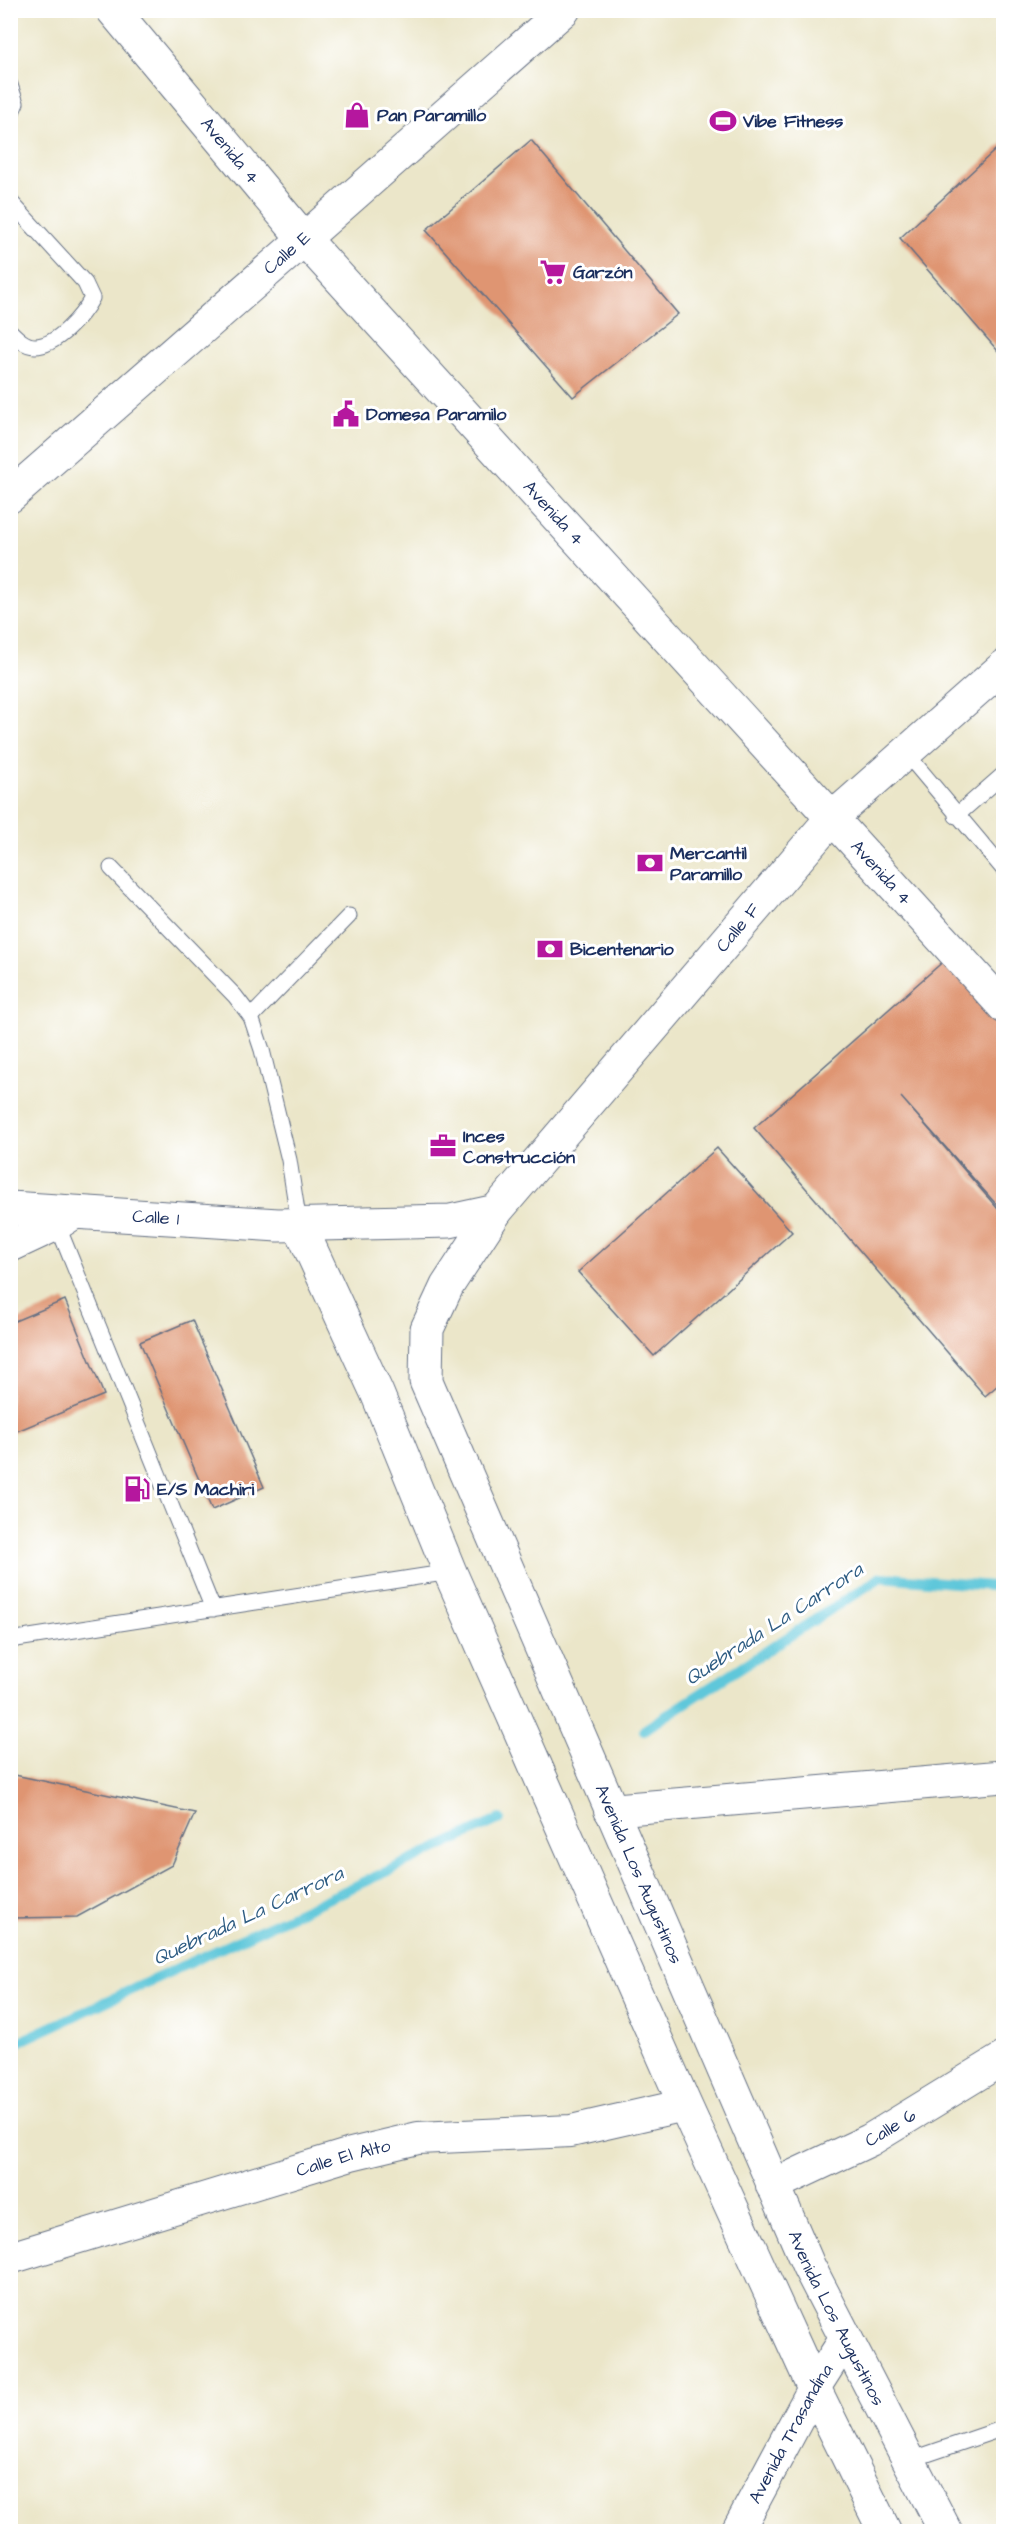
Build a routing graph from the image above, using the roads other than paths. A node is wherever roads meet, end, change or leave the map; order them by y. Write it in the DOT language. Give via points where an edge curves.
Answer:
graph roads {
  1 [pos="113,10"];
  2 [pos="564,10"];
  3 [pos="10,85"];
  4 [pos="10,116"];
  5 [pos="10,201"];
  6 [pos="304,239"];
  7 [pos="10,331"];
  8 [pos="10,496"];
  9 [pos="1004,666"];
  10 [pos="906,752"];
  11 [pos="1004,774"];
  12 [pos="956,816"];
  13 [pos="832,818"];
  14 [pos="111,868"];
  15 [pos="1004,870"];
  16 [pos="349,916"];
  17 [pos="1004,1006"];
  18 [pos="251,1017"];
  19 [pos="10,1208"];
  20 [pos="496,1211"];
  21 [pos="66,1219"];
  22 [pos="299,1224"];
  23 [pos="10,1246"];
  24 [pos="450,1572"];
  25 [pos="213,1609"];
  26 [pos="10,1640"];
  27 [pos="997,1777"];
  28 [pos="610,1810"];
  29 [pos="1004,2058"];
  30 [pos="685,2105"];
  31 [pos="772,2186"];
  32 [pos="10,2258"];
  33 [pos="846,2338"];
  34 [pos="814,2388"];
  35 [pos="1004,2428"];
  36 [pos="910,2460"];
  37 [pos="737,2532"];
  38 [pos="885,2532"];
  39 [pos="946,2532"];
  1 -- 6 [label="main road, Avenida 4"];
  2 -- 6 [label="street, Calle E"];
  3 -- 4 [label="lane" via="16,103"];
  5 -- 7 [label="lane" via="85,283 92,298 85,312 50,342 34,346 18,340"];
  6 -- 8 [label="main road, Calle E"];
  6 -- 13 [label="main road, Avenida 4"];
  9 -- 10 [label="street, Calle F"];
  10 -- 12 [label="lane"];
  10 -- 13 [label="street, Calle F"];
  11 -- 12 [label="lane"];
  12 -- 15 [label="lane"];
  13 -- 17 [label="street, Avenida 4"];
  13 -- 20 [label="main road, Calle F"];
  14 -- 18 [label="lane"];
  16 -- 18 [label="lane"];
  18 -- 22 [label="lane" via="289,1160"];
  19 -- 21 [label="main road, Calle 1"];
  20 -- 22 [label="main road, Calle 1" via="450,1221"];
  20 -- 28 [label="main road, Avenida Los Augustinos" via="447,1286 427,1329 426,1381"];
  21 -- 22 [label="main road, Calle 1"];
  21 -- 23 [label="street"];
  21 -- 25 [label="lane"];
  22 -- 24 [label="main road" via="378,1393"];
  24 -- 25 [label="lane"];
  24 -- 30 [label="main road"];
  25 -- 26 [label="lane"];
  27 -- 28 [label="street"];
  28 -- 31 [label="main road, Avenida Los Augustinos"];
  29 -- 31 [label="street, Calle 6" via="870,2140"];
  30 -- 32 [label="street, Calle El Alto" via="571,2131 418,2138 351,2154"];
  30 -- 34 [label="main road"];
  31 -- 33 [label="main road, Avenida Los Augustinos" via="808,2267"];
  33 -- 34 [label="street, Avenida Trasandina"];
  33 -- 36 [label="main road, Avenida Los Augustinos"];
  34 -- 37 [label="street, Avenida Trasandina"];
  34 -- 38 [label="main road"];
  35 -- 36 [label="lane"];
  36 -- 39 [label="main road, Avenida Los Augustinos"];
}
